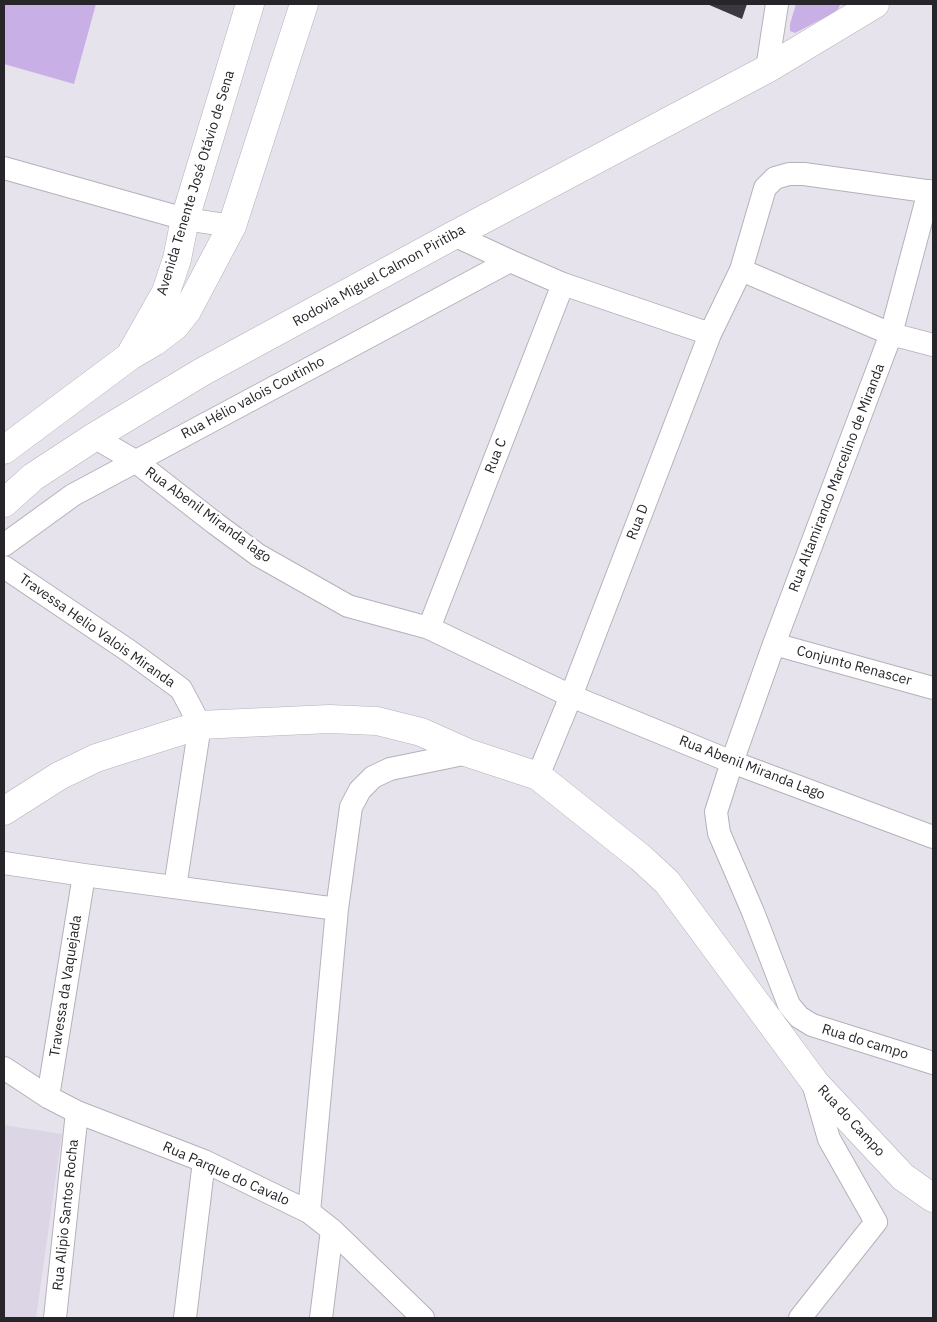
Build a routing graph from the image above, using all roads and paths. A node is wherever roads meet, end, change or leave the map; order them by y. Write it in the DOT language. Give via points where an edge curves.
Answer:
graph roads {
  1 [pos="250,4"];
  2 [pos="304,4"];
  3 [pos="777,4"];
  4 [pos="870,5"];
  5 [pos="767,69"];
  6 [pos="4,168"];
  7 [pos="931,191"];
  8 [pos="184,219"];
  9 [pos="232,226"];
  10 [pos="454,235"];
  11 [pos="510,261"];
  12 [pos="741,270"];
  13 [pos="563,284"];
  14 [pos="710,334"];
  15 [pos="891,334"];
  16 [pos="933,344"];
  17 [pos="130,356"];
  18 [pos="94,438"];
  19 [pos="4,450"];
  20 [pos="136,461"];
  21 [pos="4,503"];
  22 [pos="4,545"];
  23 [pos="4,567"];
  24 [pos="429,628"];
  25 [pos="774,644"];
  26 [pos="933,688"];
  27 [pos="571,696"];
  28 [pos="200,725"];
  29 [pos="468,753"];
  30 [pos="732,762"];
  31 [pos="538,776"];
  32 [pos="4,811"];
  33 [pos="933,837"];
  34 [pos="4,862"];
  35 [pos="84,875"];
  36 [pos="175,887"];
  37 [pos="337,909"];
  38 [pos="790,1026"];
  39 [pos="933,1063"];
  40 [pos="4,1068"];
  41 [pos="811,1076"];
  42 [pos="48,1097"];
  43 [pos="77,1112"];
  44 [pos="204,1161"];
  45 [pos="933,1198"];
  46 [pos="309,1212"];
  47 [pos="332,1230"];
  48 [pos="55,1318"];
  49 [pos="185,1318"];
  50 [pos="321,1318"];
  51 [pos="423,1318"];
  52 [pos="800,1318"];
  1 -- 8 [label="street, Avenida Tenente José Otávio de Sena"];
  2 -- 9 [label="street, Avenida Tenente José Otávio de Sena"];
  3 -- 5 [label="street"];
  4 -- 5 [label="street, Rodovia Miguel Calmon Piritiba"];
  5 -- 10 [label="street, Rodovia Miguel Calmon Piritiba"];
  6 -- 8 [label="street"];
  7 -- 12 [label="street, Rua D" via="804,174 775,178 765,188"];
  7 -- 15 [label="street, Rua Altamirando Marcelino de Miranda"];
  8 -- 9 [label="street"];
  8 -- 17 [label="street, Avenida Tenente José Otávio de Sena" via="177,259 166,292"];
  9 -- 17 [label="street, Avenida Tenente José Otávio de Sena" via="187,310 175,326"];
  10 -- 11 [label="street"];
  10 -- 18 [label="street, Rodovia Miguel Calmon Piritiba" via="202,372"];
  11 -- 13 [label="street"];
  11 -- 20 [label="street, Rua Hélio valois Coutinho"];
  12 -- 14 [label="street, Rua D"];
  12 -- 15 [label="street"];
  13 -- 14 [label="street"];
  13 -- 24 [label="street, Rua C"];
  14 -- 27 [label="street, Rua D"];
  15 -- 16 [label="street"];
  15 -- 25 [label="street, Rua Altamirando Marcelino de Miranda"];
  17 -- 19 [label="street, Avenida Tenente José Otávio de Sena"];
  18 -- 20 [label="street, Rua Abenil Miranda lago"];
  18 -- 21 [label="street, Rodovia Miguel Calmon Piritiba" via="33,477"];
  20 -- 22 [label="street, Rua Hélio valois Coutinho" via="73,494"];
  20 -- 24 [label="street, Rua Abenil Miranda lago" via="258,555 348,606"];
  23 -- 28 [label="street, Travessa Helio Valois Miranda" via="181,689"];
  24 -- 27 [label="street, Rua Abenil Miranda lago"];
  25 -- 26 [label="street, Conjunto Renascer"];
  25 -- 30 [label="street, Rua Altamirando Marcelino de Miranda"];
  27 -- 30 [label="street, Rua Abenil Miranda Lago"];
  27 -- 31 [label="street, Rua D"];
  28 -- 29 [label="street" via="329,719 377,721 420,732"];
  28 -- 32 [label="street" via="96,758 59,776"];
  28 -- 36 [label="street"];
  29 -- 31 [label="street"];
  29 -- 37 [label="street" via="390,769 373,777 360,790 350,807"];
  30 -- 33 [label="street, Rua Abenil Miranda Lago"];
  30 -- 38 [label="street, Rua Altamirando Marcelino de Miranda" via="716,812 717,824 789,1005"];
  31 -- 38 [label="street, Rua do Campo" via="667,882"];
  34 -- 35 [label="street"];
  35 -- 36 [label="street"];
  35 -- 42 [label="street, Travessa da Vaquejada"];
  36 -- 37 [label="street"];
  37 -- 46 [label="street"];
  38 -- 39 [label="street, Rua do campo" via="812,1025"];
  38 -- 41 [label="street, Rua do Campo"];
  40 -- 42 [label="street, Rua Parque do Cavalo"];
  41 -- 45 [label="street, Rua do Campo" via="903,1177"];
  41 -- 52 [label="street" via="829,1139 876,1222"];
  42 -- 43 [label="street, Rua Parque do Cavalo"];
  43 -- 44 [label="street, Rua Parque do Cavalo"];
  43 -- 48 [label="street, Rua Alipio Santos Rocha"];
  44 -- 46 [label="street, Rua Parque do Cavalo"];
  44 -- 49 [label="street"];
  46 -- 47 [label="street, Rua Parque do Cavalo"];
  47 -- 50 [label="street"];
  47 -- 51 [label="street, Rua Parque do Cavalo"];
}
